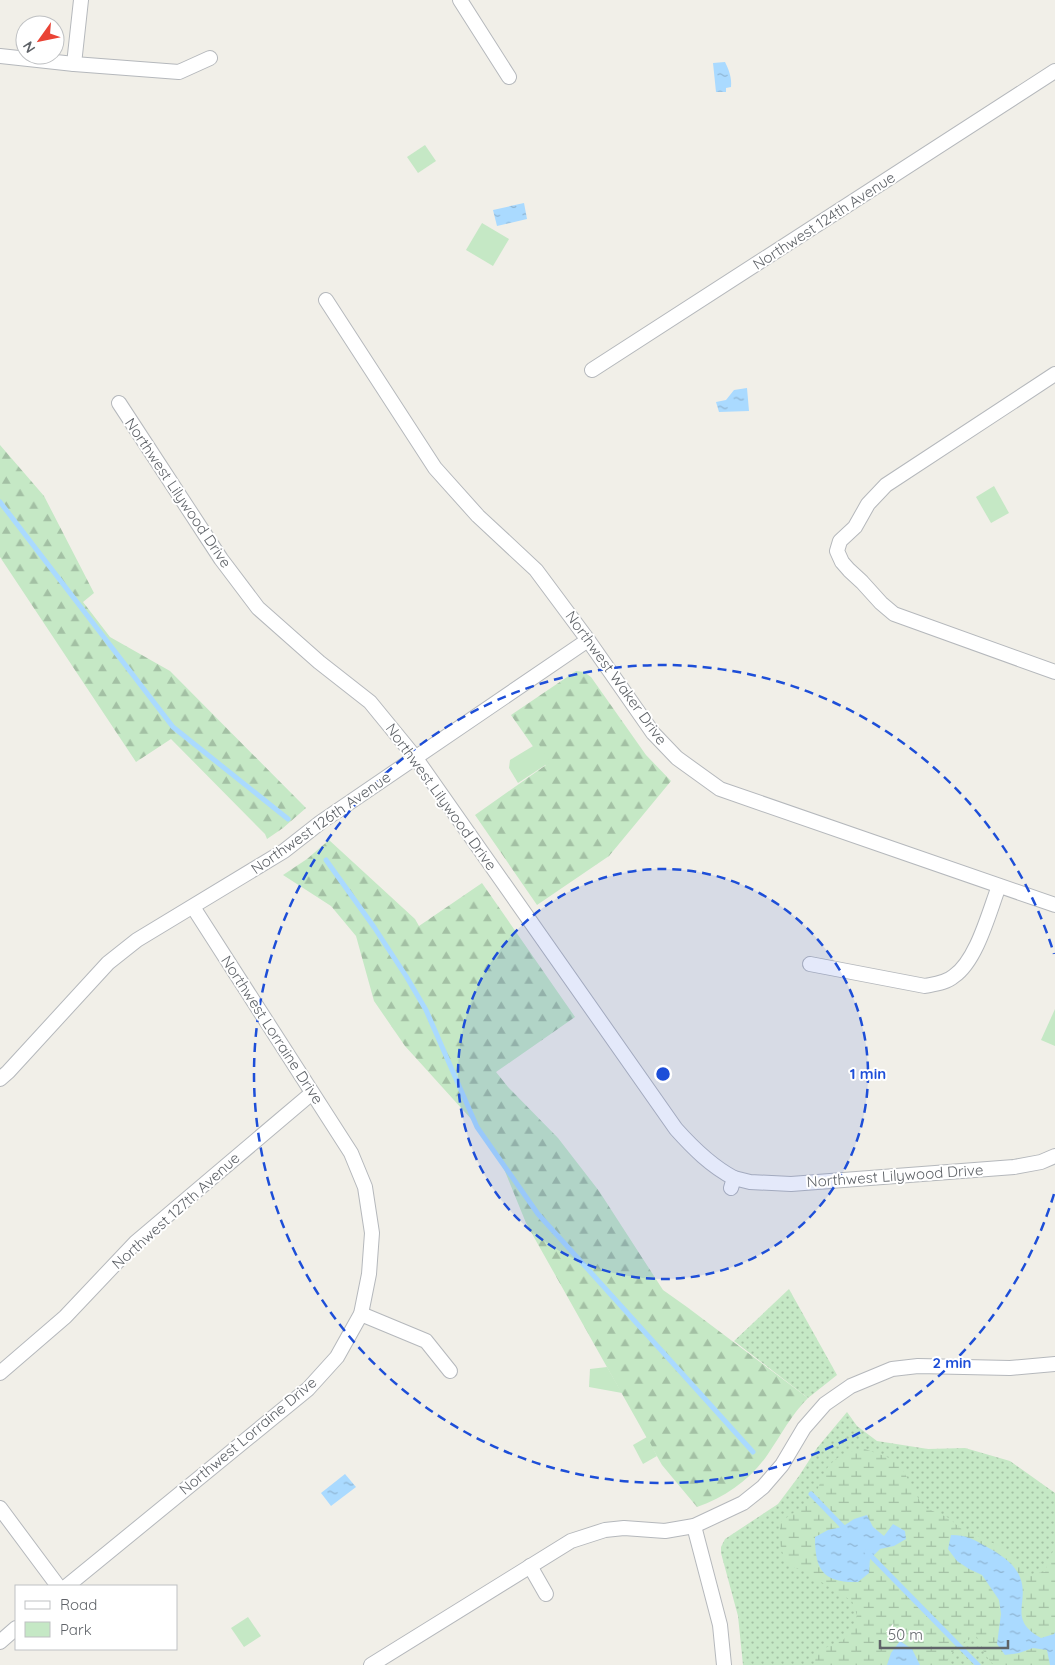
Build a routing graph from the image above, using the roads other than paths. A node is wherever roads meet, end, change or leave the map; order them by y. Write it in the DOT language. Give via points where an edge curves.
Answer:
graph roads {
  1 [pos="81,0"];
  2 [pos="460,0"];
  3 [pos="0,56"];
  4 [pos="210,58"];
  5 [pos="74,64"];
  6 [pos="1055,71"];
  7 [pos="509,77"];
  8 [pos="326,300"];
  9 [pos="592,370"];
  10 [pos="1055,374"];
  11 [pos="119,404"];
  12 [pos="588,640"];
  13 [pos="1055,672"];
  14 [pos="415,757"];
  15 [pos="1000,886"];
  16 [pos="1055,905"];
  17 [pos="193,907"];
  18 [pos="810,964"];
  19 [pos="3,1072"];
  20 [pos="312,1093"];
  21 [pos="1055,1156"];
  22 [pos="361,1314"];
  23 [pos="1055,1364"];
  24 [pos="450,1370"];
  25 [pos="0,1373"];
  26 [pos="0,1508"];
  27 [pos="694,1526"];
  28 [pos="530,1566"];
  29 [pos="57,1585"];
  30 [pos="68,1585"];
  31 [pos="546,1594"];
  32 [pos="15,1629"];
  33 [pos="0,1642"];
  34 [pos="371,1665"];
  35 [pos="724,1665"];
  1 -- 5 [label="street"];
  2 -- 7 [label="street"];
  3 -- 5 [label="street"];
  4 -- 5 [label="street" via="179,72"];
  6 -- 9 [label="street, Northwest 124th Avenue"];
  8 -- 12 [label="street, Northwest Waker Drive" via="435,468 478,516 536,570"];
  10 -- 13 [label="street" via="886,485 868,504 837,551 849,570 894,614"];
  11 -- 14 [label="street, Northwest Lilywood Drive" via="221,559 258,608 370,702"];
  12 -- 14 [label="street, Northwest 126th Avenue"];
  12 -- 15 [label="street, Northwest Waker Drive" via="654,733 677,758 720,789"];
  14 -- 17 [label="street, Northwest 126th Avenue" via="320,822 284,851"];
  14 -- 21 [label="street, Northwest Lilywood Drive" via="676,1129 732,1183 791,1184 1014,1167"];
  15 -- 16 [label="street, Northwest Waker Drive"];
  15 -- 18 [label="street" via="973,955 965,968 940,984 925,986"];
  17 -- 19 [label="street, Northwest 126th Avenue" via="137,940 108,963"];
  17 -- 20 [label="street, Northwest Lorraine Drive"];
  20 -- 22 [label="street, Northwest Lorraine Drive" via="351,1153 365,1187 372,1233"];
  20 -- 25 [label="street, Northwest 127th Avenue" via="136,1242 65,1317"];
  22 -- 24 [label="street" via="426,1341"];
  22 -- 30 [label="street, Northwest Lorraine Drive" via="337,1357 308,1389"];
  23 -- 27 [label="street" via="1010,1368 918,1366 892,1369 868,1378 824,1404 763,1487 743,1503"];
  26 -- 29 [label="street"];
  27 -- 28 [label="street" via="665,1531 604,1530 571,1541"];
  27 -- 35 [label="street" via="720,1625"];
  28 -- 31 [label="street"];
  28 -- 34 [label="street"];
  32 -- 33 [label="street"];
}
